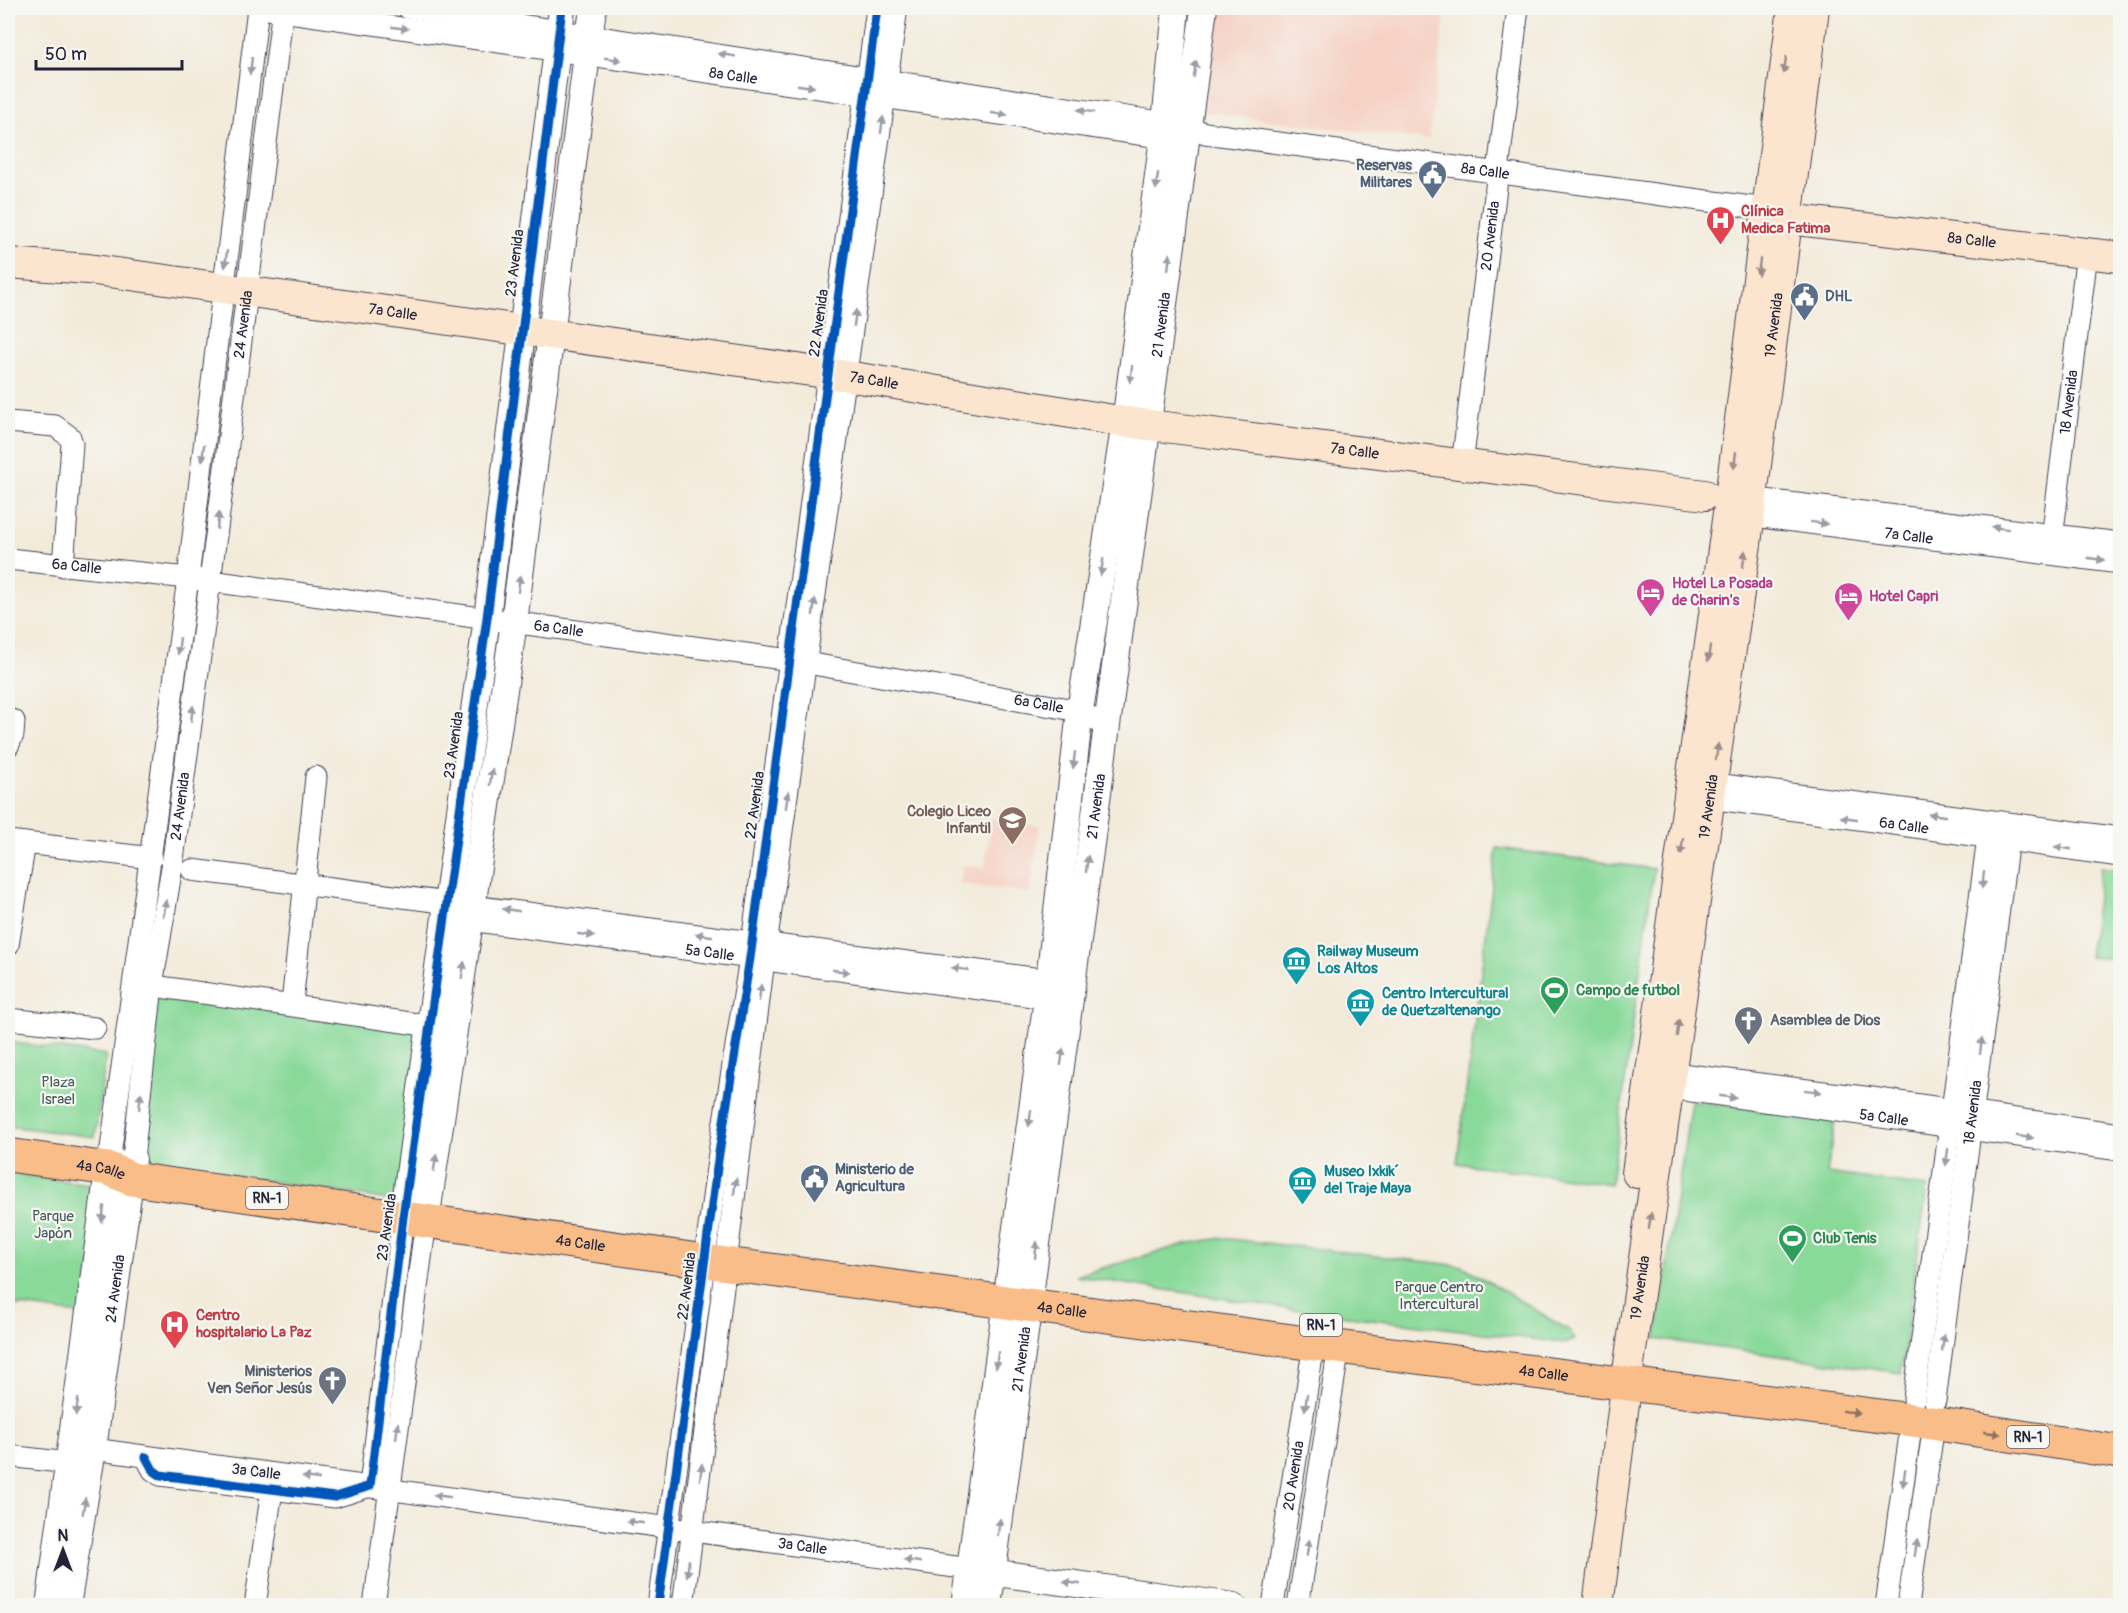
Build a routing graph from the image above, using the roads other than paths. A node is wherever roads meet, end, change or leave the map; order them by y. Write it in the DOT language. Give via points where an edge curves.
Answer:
graph roads {
  1 [pos="258,8"];
  2 [pos="408,8"];
  3 [pos="593,8"];
  4 [pos="877,8"];
  5 [pos="897,8"];
  6 [pos="1176,8"];
  7 [pos="1204,8"];
  8 [pos="1505,8"];
  9 [pos="1518,8"];
  10 [pos="1792,8"];
  11 [pos="1814,8"];
  12 [pos="282,9"];
  13 [pos="559,29"];
  14 [pos="589,44"];
  15 [pos="877,88"];
  16 [pos="1181,132"];
  17 [pos="1491,171"];
  18 [pos="1776,214"];
  19 [pos="2081,252"];
  20 [pos="2121,257"];
  21 [pos="8,263"];
  22 [pos="234,290"];
  23 [pos="536,333"];
  24 [pos="837,374"];
  25 [pos="8,422"];
  26 [pos="1136,423"];
  27 [pos="1457,465"];
  28 [pos="1733,503"];
  29 [pos="2045,543"];
  30 [pos="2121,543"];
  31 [pos="8,559"];
  32 [pos="2121,562"];
  33 [pos="63,566"];
  34 [pos="188,578"];
  35 [pos="210,581"];
  36 [pos="487,618"];
  37 [pos="514,622"];
  38 [pos="798,661"];
  39 [pos="1080,711"];
  40 [pos="8,719"];
  41 [pos="1105,726"];
  42 [pos="8,747"];
  43 [pos="316,777"];
  44 [pos="1701,789"];
  45 [pos="1999,832"];
  46 [pos="2121,838"];
  47 [pos="16,842"];
  48 [pos="2121,856"];
  49 [pos="152,858"];
  50 [pos="192,870"];
  51 [pos="303,885"];
  52 [pos="446,910"];
  53 [pos="472,912"];
  54 [pos="8,945"];
  55 [pos="758,951"];
  56 [pos="143,984"];
  57 [pos="1048,989"];
  58 [pos="292,1005"];
  59 [pos="8,1019"];
  60 [pos="431,1026"];
  61 [pos="95,1028"];
  62 [pos="1660,1079"];
  63 [pos="1961,1120"];
  64 [pos="2121,1134"];
  65 [pos="8,1142"];
  66 [pos="2121,1150"];
  67 [pos="8,1155"];
  68 [pos="121,1166"];
  69 [pos="416,1212"];
  70 [pos="717,1253"];
  71 [pos="1018,1293"];
  72 [pos="1327,1346"];
  73 [pos="1619,1372"];
  74 [pos="1924,1411"];
  75 [pos="2121,1429"];
  76 [pos="78,1451"];
  77 [pos="2121,1452"];
  78 [pos="8,1456"];
  79 [pos="146,1456"];
  80 [pos="380,1488"];
  81 [pos="272,1490"];
  82 [pos="669,1526"];
  83 [pos="693,1530"];
  84 [pos="981,1571"];
  85 [pos="49,1605"];
  86 [pos="67,1605"];
  87 [pos="255,1605"];
  88 [pos="374,1605"];
  89 [pos="658,1605"];
  90 [pos="683,1605"];
  91 [pos="965,1605"];
  92 [pos="988,1605"];
  93 [pos="1234,1605"];
  94 [pos="1273,1605"];
  95 [pos="1298,1605"];
  96 [pos="1581,1605"];
  97 [pos="1598,1605"];
  98 [pos="1886,1605"];
  99 [pos="1908,1605"];
  1 -- 12 [label="street, 8a Calle"];
  1 -- 22 [label="street, 24 Avenida, one-way"];
  2 -- 13 [label="street, 8a Calle"];
  3 -- 14 [label="street, 23 Avenida"];
  4 -- 15 [label="street, 22 Avenida"];
  5 -- 15 [label="street, 22 Avenida"];
  6 -- 16 [label="street, 21 Avenida"];
  16 -- 7 [label="street, 21 Avenida, one-way"];
  8 -- 17 [label="street, 20 Avenida"];
  9 -- 17 [label="street, 20 Avenida"];
  10 -- 18 [label="main road, 19 Avenida, one-way"];
  11 -- 18 [label="main road, 19 Avenida"];
  12 -- 13 [label="street, 8a Calle, one-way"];
  12 -- 22 [label="street, 24 Avenida"];
  13 -- 14 [label="street, 8a Calle"];
  13 -- 23 [label="street, 23 Avenida"];
  14 -- 15 [label="street, 8a Calle"];
  14 -- 23 [label="street, 23 Avenida"];
  15 -- 16 [label="street, 8a Calle"];
  15 -- 24 [label="street, 22 Avenida"];
  16 -- 17 [label="street, 8a Calle"];
  16 -- 26 [label="street, 21 Avenida"];
  17 -- 18 [label="street, 8a Calle"];
  17 -- 27 [label="street, 20 Avenida"];
  18 -- 19 [label="main road, 8a Calle"];
  18 -- 28 [label="main road, 19 Avenida"];
  19 -- 20 [label="main road, 8a Calle"];
  19 -- 29 [label="street, 18 Avenida"];
  21 -- 22 [label="main road, 7a Calle" via="88,269"];
  22 -- 23 [label="main road, 7a Calle"];
  22 -- 34 [label="street, 24 Avenida, one-way"];
  35 -- 22 [label="street, 24 Avenida, one-way"];
  23 -- 24 [label="main road, 7a Calle"];
  23 -- 36 [label="street, 23 Avenida"];
  37 -- 23 [label="street, 23 Avenida, one-way"];
  24 -- 26 [label="main road, 7a Calle"];
  24 -- 38 [label="street, 22 Avenida"];
  25 -- 33 [label="street" via="55,426 70,437"];
  26 -- 27 [label="main road, 7a Calle"];
  26 -- 39 [label="street, 21 Avenida, one-way"];
  26 -- 41 [label="street, 21 Avenida"];
  27 -- 28 [label="main road, 7a Calle"];
  28 -- 29 [label="street, 7a Calle"];
  28 -- 44 [label="main road, 19 Avenida"];
  29 -- 30 [label="street, 7a Calle"];
  29 -- 32 [label="street, 7a Calle, one-way"];
  31 -- 33 [label="street, 6a Calle"];
  33 -- 34 [label="street, 6a Calle"];
  34 -- 35 [label="street, 6a Calle"];
  34 -- 49 [label="street, 24 Avenida, one-way"];
  35 -- 36 [label="street, 6a Calle"];
  56 -- 35 [label="street, 24 Avenida, one-way" via="172,867"];
  36 -- 37 [label="street, 6a Calle"];
  36 -- 52 [label="street, 23 Avenida"];
  37 -- 38 [label="street, 6a Calle"];
  53 -- 37 [label="street, 23 Avenida, one-way"];
  38 -- 39 [label="street, 6a Calle"];
  38 -- 55 [label="street, 22 Avenida"];
  39 -- 41 [label="street, 6a Calle"];
  39 -- 57 [label="street, 21 Avenida, one-way"];
  40 -- 42 [label="street" via="14,721"];
  71 -- 41 [label="street, 21 Avenida, one-way"];
  43 -- 51 [label="street"];
  45 -- 44 [label="street, 6a Calle, one-way"];
  44 -- 62 [label="main road, 19 Avenida"];
  45 -- 46 [label="street, 6a Calle"];
  48 -- 45 [label="street, 6a Calle, one-way"];
  45 -- 63 [label="street, 18 Avenida"];
  47 -- 49 [label="street"];
  47 -- 54 [label="street"];
  49 -- 56 [label="street, 24 Avenida"];
  50 -- 51 [label="street, 5a Calle"];
  51 -- 52 [label="street, 5a Calle"];
  51 -- 58 [label="street"];
  52 -- 53 [label="street, 5a Calle"];
  52 -- 60 [label="street, 23 Avenida"];
  53 -- 55 [label="street, 5a Calle"];
  69 -- 53 [label="street, 23 Avenida, one-way"];
  55 -- 57 [label="street, 5a Calle"];
  55 -- 70 [label="street, 22 Avenida"];
  56 -- 58 [label="street"];
  56 -- 68 [label="street, 24 Avenida"];
  57 -- 71 [label="street, 21 Avenida, one-way"];
  58 -- 60 [label="street"];
  59 -- 61 [label="street"];
  60 -- 69 [label="street, 23 Avenida"];
  62 -- 63 [label="street, 5a Calle, one-way"];
  62 -- 73 [label="main road, 19 Avenida"];
  63 -- 64 [label="street, 5a Calle"];
  63 -- 66 [label="street, 5a Calle, one-way"];
  63 -- 74 [label="street, 18 Avenida"];
  65 -- 68 [label="main road, 4a Calle / RN-1"];
  67 -- 68 [label="main road, 4a Calle / RN-1"];
  68 -- 69 [label="main road, 4a Calle / RN-1"];
  68 -- 76 [label="street, 24 Avenida"];
  69 -- 70 [label="main road, 4a Calle / RN-1"];
  69 -- 80 [label="street, 23 Avenida"];
  70 -- 71 [label="main road, 4a Calle / RN-1"];
  70 -- 82 [label="street, 22 Avenida"];
  83 -- 70 [label="street, 22 Avenida, one-way"];
  71 -- 72 [label="main road, 4a Calle / RN-1"];
  71 -- 73 [label="main road, 4a Calle / RN-1" via="1317,1325"];
  71 -- 84 [label="street, 21 Avenida"];
  72 -- 73 [label="main road, 4a Calle / RN-1"];
  72 -- 94 [label="street, 20 Avenida, one-way"];
  95 -- 72 [label="street, 20 Avenida, one-way"];
  73 -- 74 [label="main road, 4a Calle / RN-1"];
  73 -- 96 [label="main road, 19 Avenida"];
  73 -- 97 [label="main road, 19 Avenida"];
  74 -- 75 [label="main road, 4a Calle / RN-1"];
  74 -- 77 [label="main road, 4a Calle / RN-1, one-way"];
  74 -- 98 [label="street, 18 Avenida, one-way"];
  99 -- 74 [label="street, 18 Avenida, one-way"];
  76 -- 78 [label="street, 3a Calle"];
  76 -- 79 [label="street, 3a Calle"];
  76 -- 85 [label="street, 24 Avenida"];
  86 -- 76 [label="street, 24 Avenida, one-way"];
  80 -- 79 [label="street, 3a Calle, one-way"];
  79 -- 81 [label="street, 3a Calle" via="160,1475"];
  80 -- 81 [label="street, 3a Calle" via="335,1497"];
  82 -- 80 [label="street, 3a Calle, one-way"];
  80 -- 88 [label="street, 23 Avenida"];
  81 -- 87 [label="street"];
  82 -- 83 [label="street, 3a Calle"];
  82 -- 89 [label="street, 22 Avenida"];
  84 -- 83 [label="street, 3a Calle, one-way"];
  83 -- 90 [label="street, 22 Avenida, one-way"];
  84 -- 91 [label="street, 21 Avenida"];
  84 -- 92 [label="street, 21 Avenida"];
  93 -- 84 [label="street, 3a Calle, one-way"];
}
